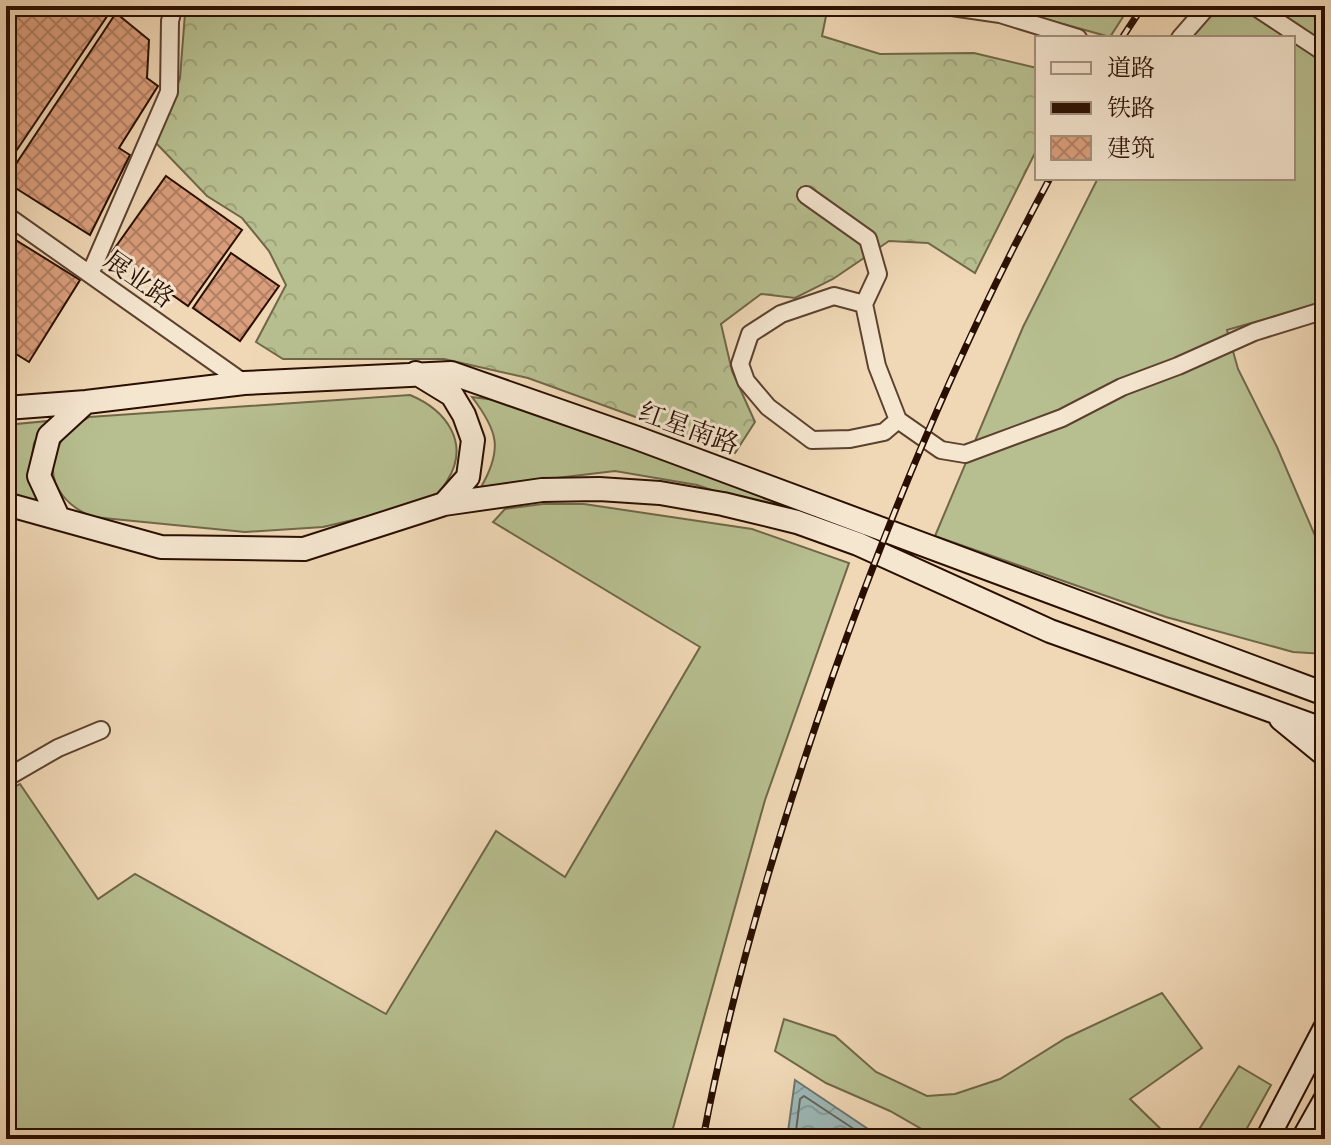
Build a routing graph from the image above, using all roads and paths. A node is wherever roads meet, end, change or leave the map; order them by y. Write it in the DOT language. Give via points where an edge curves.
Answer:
graph roads {
  1 [pos="174,6"];
  2 [pos="945,6"];
  3 [pos="1208,6"];
  4 [pos="1254,6"];
  5 [pos="1072,36"];
  6 [pos="1182,36"];
  7 [pos="1325,53"];
  8 [pos="806,195"];
  9 [pos="6,215"];
  10 [pos="90,274"];
  11 [pos="864,304"];
  12 [pos="1325,310"];
  13 [pos="416,373"];
  14 [pos="244,383"];
  15 [pos="86,402"];
  16 [pos="6,408"];
  17 [pos="898,420"];
  18 [pos="6,504"];
  19 [pos="444,504"];
  20 [pos="58,517"];
  21 [pos="1241,663"];
  22 [pos="1325,679"];
  23 [pos="1325,694"];
  24 [pos="1264,706"];
  25 [pos="101,730"];
  26 [pos="1325,730"];
  27 [pos="1325,755"];
  28 [pos="6,778"];
  29 [pos="1325,1028"];
  30 [pos="1325,1100"];
  31 [pos="1267,1139"];
  32 [pos="1303,1139"];
  1 -- 10 [label="street" via="169,92"];
  2 -- 5 [label="street" via="1000,14"];
  3 -- 6 [label="street"];
  4 -- 7 [label="street"];
  8 -- 11 [label="street" via="868,239 878,274"];
  9 -- 10 [label="street, 展业路"];
  10 -- 14 [label="street, 展业路"];
  11 -- 17 [label="street" via="877,366"];
  11 -- 17 [label="street" via="834,296 781,314 750,334 740,364 746,381 768,407 812,440 884,432"];
  12 -- 17 [label="street" via="1254,332 1062,418 965,454 941,450"];
  13 -- 14 [label="main road, 红星南路"];
  13 -- 19 [label="main road" via="452,395 473,440 468,477"];
  13 -- 21 [label="main road, 红星南路" via="451,373 623,433"];
  14 -- 15 [label="main road, 红星南路"];
  15 -- 16 [label="main road, 红星南路"];
  15 -- 20 [label="main road" via="49,436 39,476"];
  18 -- 20 [label="main road"];
  19 -- 20 [label="main road" via="304,549 161,547"];
  19 -- 24 [label="main road" via="542,490 599,489 738,507 858,544 1050,631"];
  21 -- 22 [label="main road"];
  21 -- 23 [label="main road, 红星南路"];
  24 -- 26 [label="main road"];
  24 -- 27 [label="main road"];
  25 -- 28 [label="street"];
  29 -- 31 [label="main road"];
  30 -- 32 [label="main road"];
}
